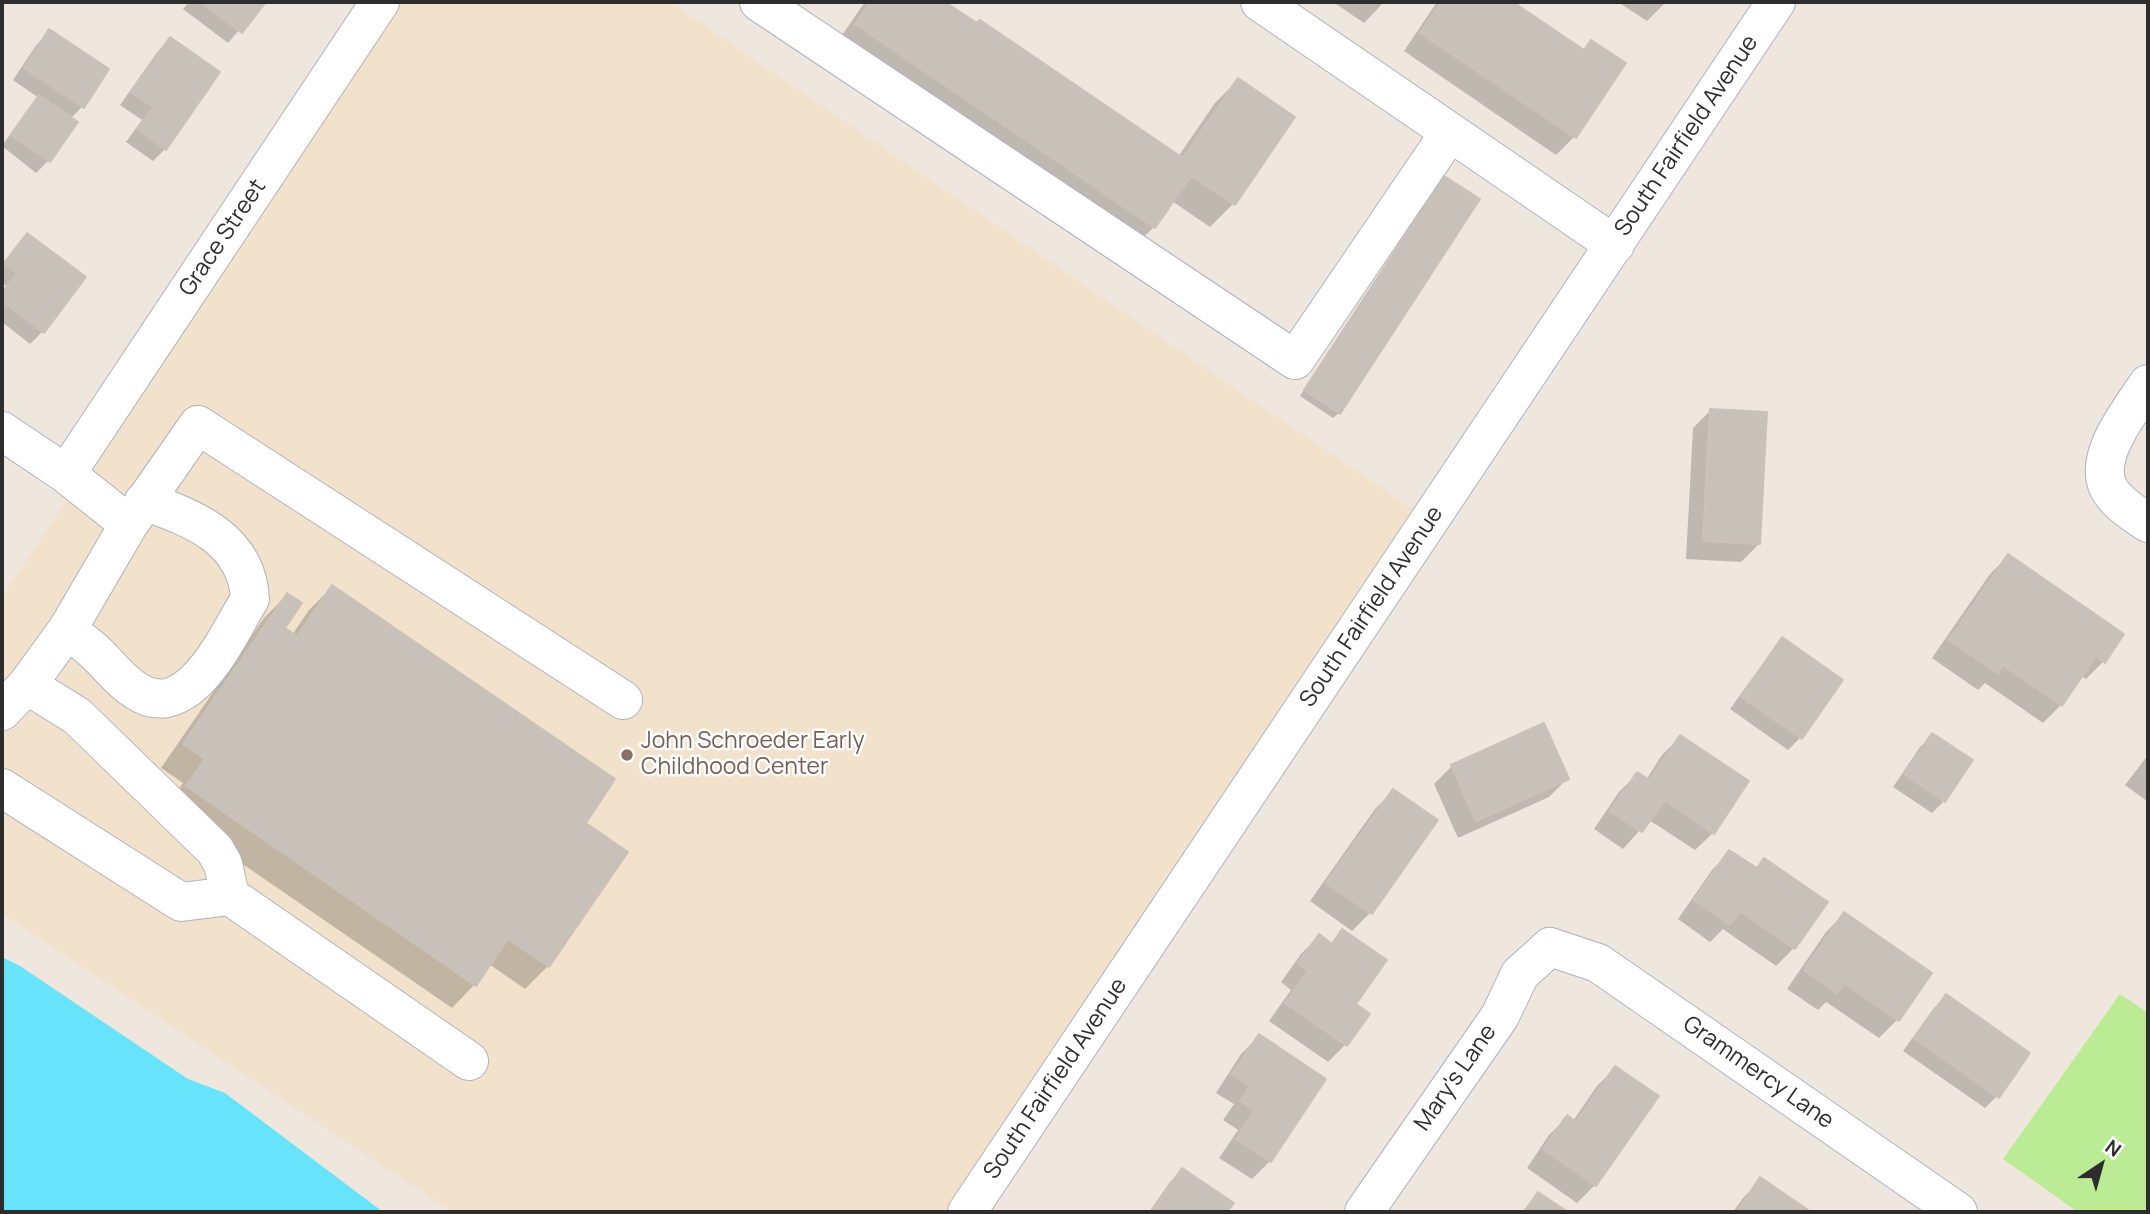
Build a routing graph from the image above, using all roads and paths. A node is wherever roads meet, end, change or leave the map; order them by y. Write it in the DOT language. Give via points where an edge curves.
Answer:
graph roads {
  1 [pos="380,2"];
  2 [pos="759,2"];
  3 [pos="1260,2"];
  4 [pos="1776,2"];
  5 [pos="1450,132"];
  6 [pos="1615,245"];
  7 [pos="2148,384"];
  8 [pos="2,431"];
  9 [pos="66,474"];
  10 [pos="136,513"];
  11 [pos="2148,523"];
  12 [pos="67,630"];
  13 [pos="14,698"];
  14 [pos="624,700"];
  15 [pos="2,788"];
  16 [pos="230,896"];
  17 [pos="1550,947"];
  18 [pos="469,1061"];
  19 [pos="967,1212"];
  20 [pos="1364,1212"];
  21 [pos="1958,1212"];
  1 -- 9 [label="street, Grace Street"];
  2 -- 5 [label="street" via="1295,360"];
  3 -- 5 [label="street"];
  4 -- 6 [label="street, South Fairfield Avenue"];
  5 -- 6 [label="street"];
  6 -- 19 [label="street, South Fairfield Avenue"];
  7 -- 11 [label="street" via="2104,464 2109,490"];
  8 -- 9 [label="street"];
  9 -- 10 [label="street"];
  10 -- 12 [label="street"];
  10 -- 12 [label="street" via="179,513 213,531 240,562 250,599 202,677 179,695 164,699 136,692"];
  10 -- 14 [label="street" via="198,425"];
  12 -- 13 [label="street"];
  13 -- 16 [label="street" via="77,716 215,850"];
  15 -- 16 [label="street" via="181,902"];
  16 -- 18 [label="street"];
  17 -- 20 [label="street, Mary's Lane" via="1520,974 1500,1016"];
  17 -- 21 [label="street, Grammercy Lane" via="1598,964"];
}
